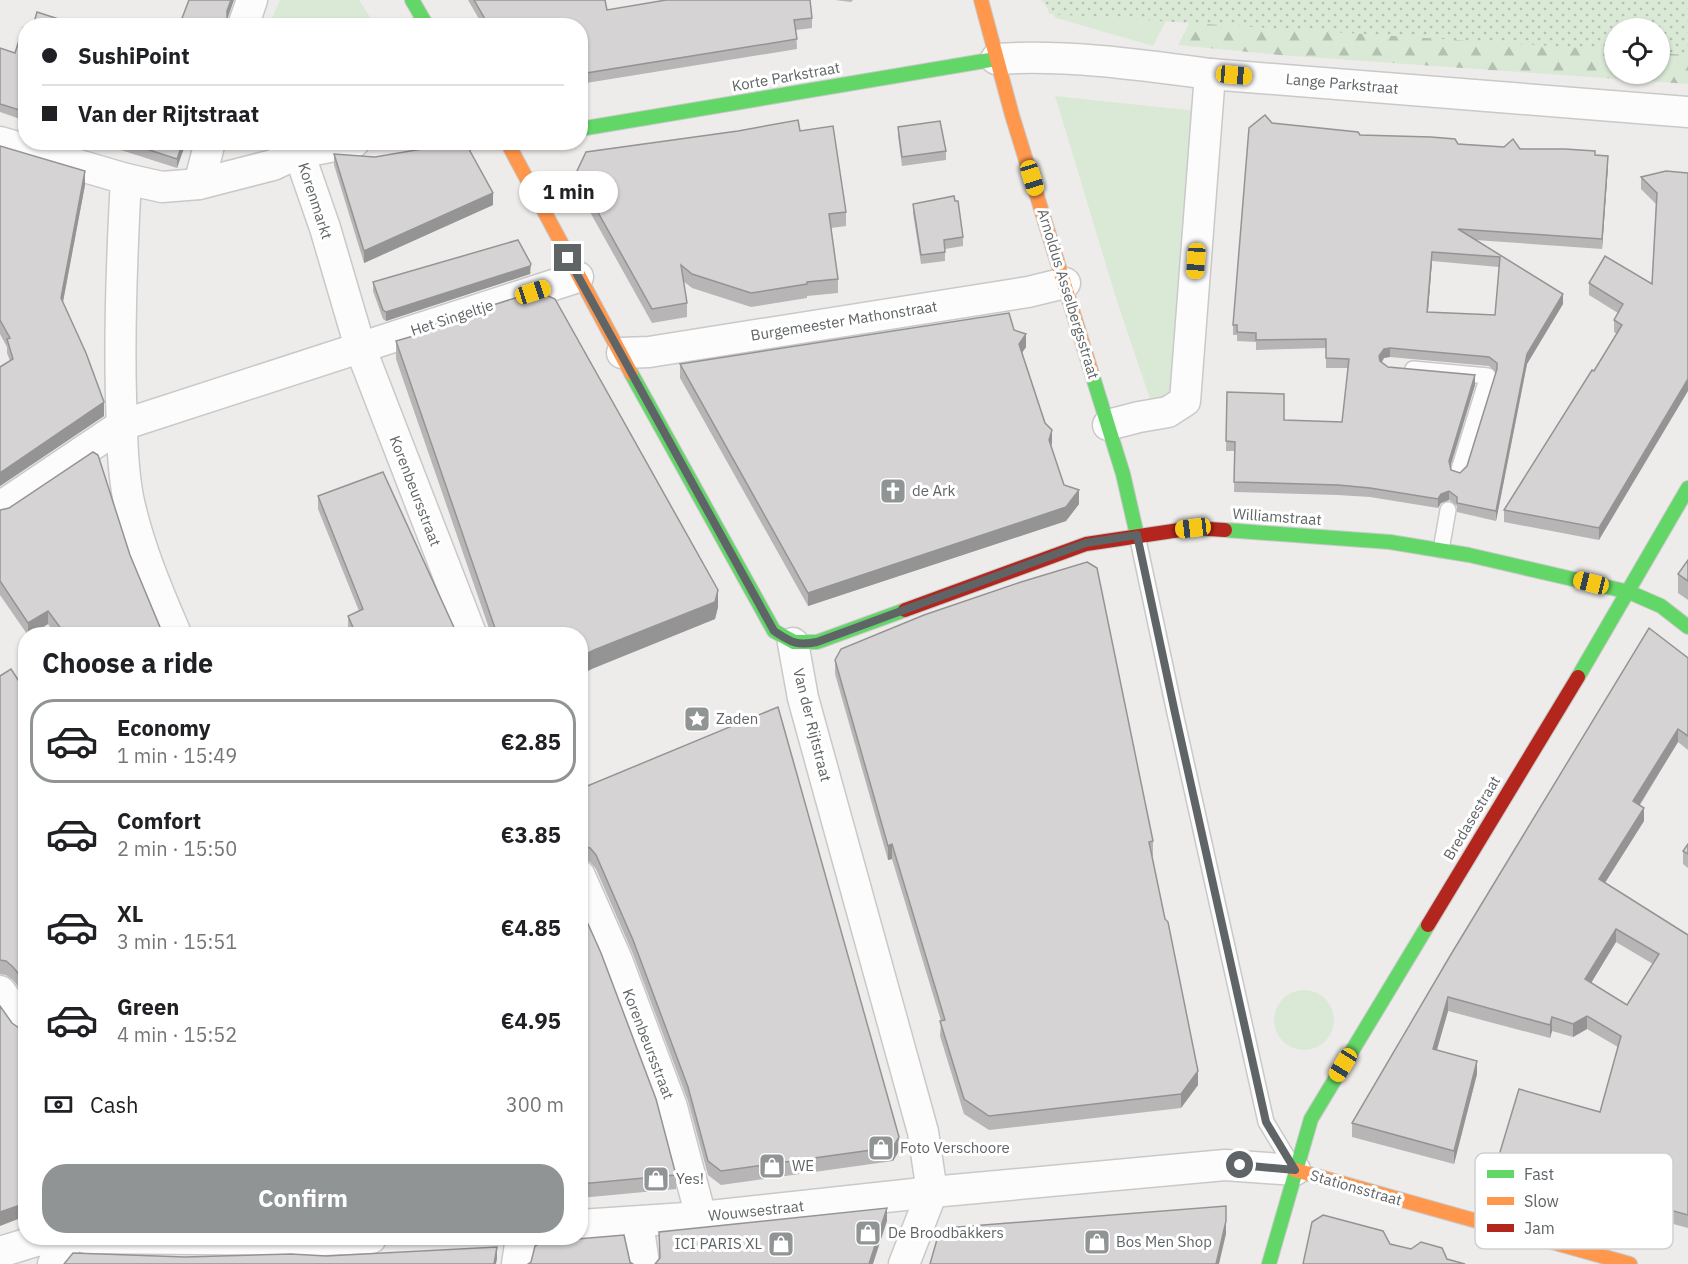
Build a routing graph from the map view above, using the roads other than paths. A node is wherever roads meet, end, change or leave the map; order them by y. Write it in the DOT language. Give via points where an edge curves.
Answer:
graph roads {
  1 [pos="252,0"];
  2 [pos="412,0"];
  3 [pos="981,0"];
  4 [pos="246,18"];
  5 [pos="422,18"];
  6 [pos="996,59"];
  7 [pos="1210,74"];
  8 [pos="1688,112"];
  9 [pos="588,128"];
  10 [pos="0,142"];
  11 [pos="18,147"];
  12 [pos="27,150"];
  13 [pos="208,150"];
  14 [pos="314,150"];
  15 [pos="511,150"];
  16 [pos="299,153"];
  17 [pos="126,179"];
  18 [pos="199,184"];
  19 [pos="578,277"];
  20 [pos="1065,283"];
  21 [pos="360,347"];
  22 [pos="622,353"];
  23 [pos="1400,368"];
  24 [pos="122,425"];
  25 [pos="1108,425"];
  26 [pos="1458,473"];
  27 [pos="1688,488"];
  28 [pos="0,507"];
  29 [pos="1448,510"];
  30 [pos="1137,535"];
  31 [pos="1441,550"];
  32 [pos="1629,592"];
  33 [pos="173,627"];
  34 [pos="468,627"];
  35 [pos="1688,627"];
  36 [pos="794,643"];
  37 [pos="588,894"];
  38 [pos="0,991"];
  39 [pos="18,1015"];
  40 [pos="1295,1170"];
  41 [pos="932,1192"];
  42 [pos="701,1217"];
  43 [pos="1475,1221"];
  44 [pos="639,1222"];
  45 [pos="588,1225"];
  46 [pos="23,1245"];
  47 [pos="65,1245"];
  48 [pos="520,1245"];
  49 [pos="1577,1249"];
  50 [pos="0,1252"];
  51 [pos="53,1264"];
  52 [pos="517,1264"];
  53 [pos="644,1264"];
  54 [pos="904,1264"];
  55 [pos="1269,1264"];
  56 [pos="1630,1264"];
  1 -- 4 [label="street"];
  2 -- 5 [label="street"];
  3 -- 6 [label="street, Arnoldus Asselbergsstraat"];
  6 -- 7 [label="street, Lange Parkstraat" via="1029,57"];
  6 -- 9 [label="street, Korte Parkstraat"];
  6 -- 20 [label="street, Arnoldus Asselbergsstraat"];
  7 -- 8 [label="street, Lange Parkstraat"];
  7 -- 25 [label="street" via="1185,401 1168,412"];
  10 -- 11 [label="street, Korenmarkt"];
  12 -- 17 [label="street, Korenmarkt"];
  13 -- 18 [label="street"];
  14 -- 16 [label="street"];
  15 -- 19 [label="street"];
  16 -- 18 [label="street, Korenmarkt" via="273,165"];
  16 -- 21 [label="street, Korenmarkt"];
  17 -- 18 [label="street, Korenmarkt" via="162,187"];
  17 -- 24 [label="street" via="120,281"];
  19 -- 21 [label="street, Het Singeltje"];
  19 -- 22 [label="street"];
  20 -- 22 [label="street, Burgemeester Mathonstraat" via="649,352"];
  20 -- 25 [label="street, Arnoldus Asselbergsstraat"];
  21 -- 24 [label="street"];
  21 -- 34 [label="street, Korenbeursstraat"];
  22 -- 36 [label="street" via="774,631"];
  23 -- 26 [label="lane" via="1488,376"];
  24 -- 28 [label="street"];
  24 -- 33 [label="street" via="128,497 151,578"];
  25 -- 30 [label="street, Arnoldus Asselbergsstraat"];
  27 -- 32 [label="street, Bredasestraat"];
  29 -- 31 [label="lane"];
  30 -- 31 [label="street, Williamstraat" via="1193,528 1390,542"];
  30 -- 36 [label="street, Williamstraat" via="1086,543 817,642"];
  30 -- 40 [label="lane, Arnoldus Asselbergsstraat" via="1266,1122"];
  31 -- 32 [label="street, Williamstraat"];
  32 -- 35 [label="street, Williamstraat" via="1661,606"];
  32 -- 40 [label="street, Bredasestraat" via="1319,1104 1304,1136"];
  36 -- 41 [label="street, Van der Rijtstraat" via="803,698 923,1132"];
  37 -- 42 [label="street, Korenbeursstraat" via="672,1107"];
  38 -- 39 [label="street"];
  40 -- 41 [label="street, Stationsstraat" via="1240,1165"];
  40 -- 43 [label="street, Stationsstraat"];
  40 -- 55 [label="street, Bredasestraat"];
  41 -- 42 [label="street, Wouwsestraat"];
  41 -- 54 [label="street"];
  42 -- 44 [label="street, Wouwsestraat"];
  44 -- 45 [label="street, Wouwsestraat"];
  44 -- 53 [label="street"];
  46 -- 50 [label="street"];
  47 -- 51 [label="street"];
  48 -- 52 [label="street"];
  49 -- 56 [label="street, Stationsstraat"];
}
